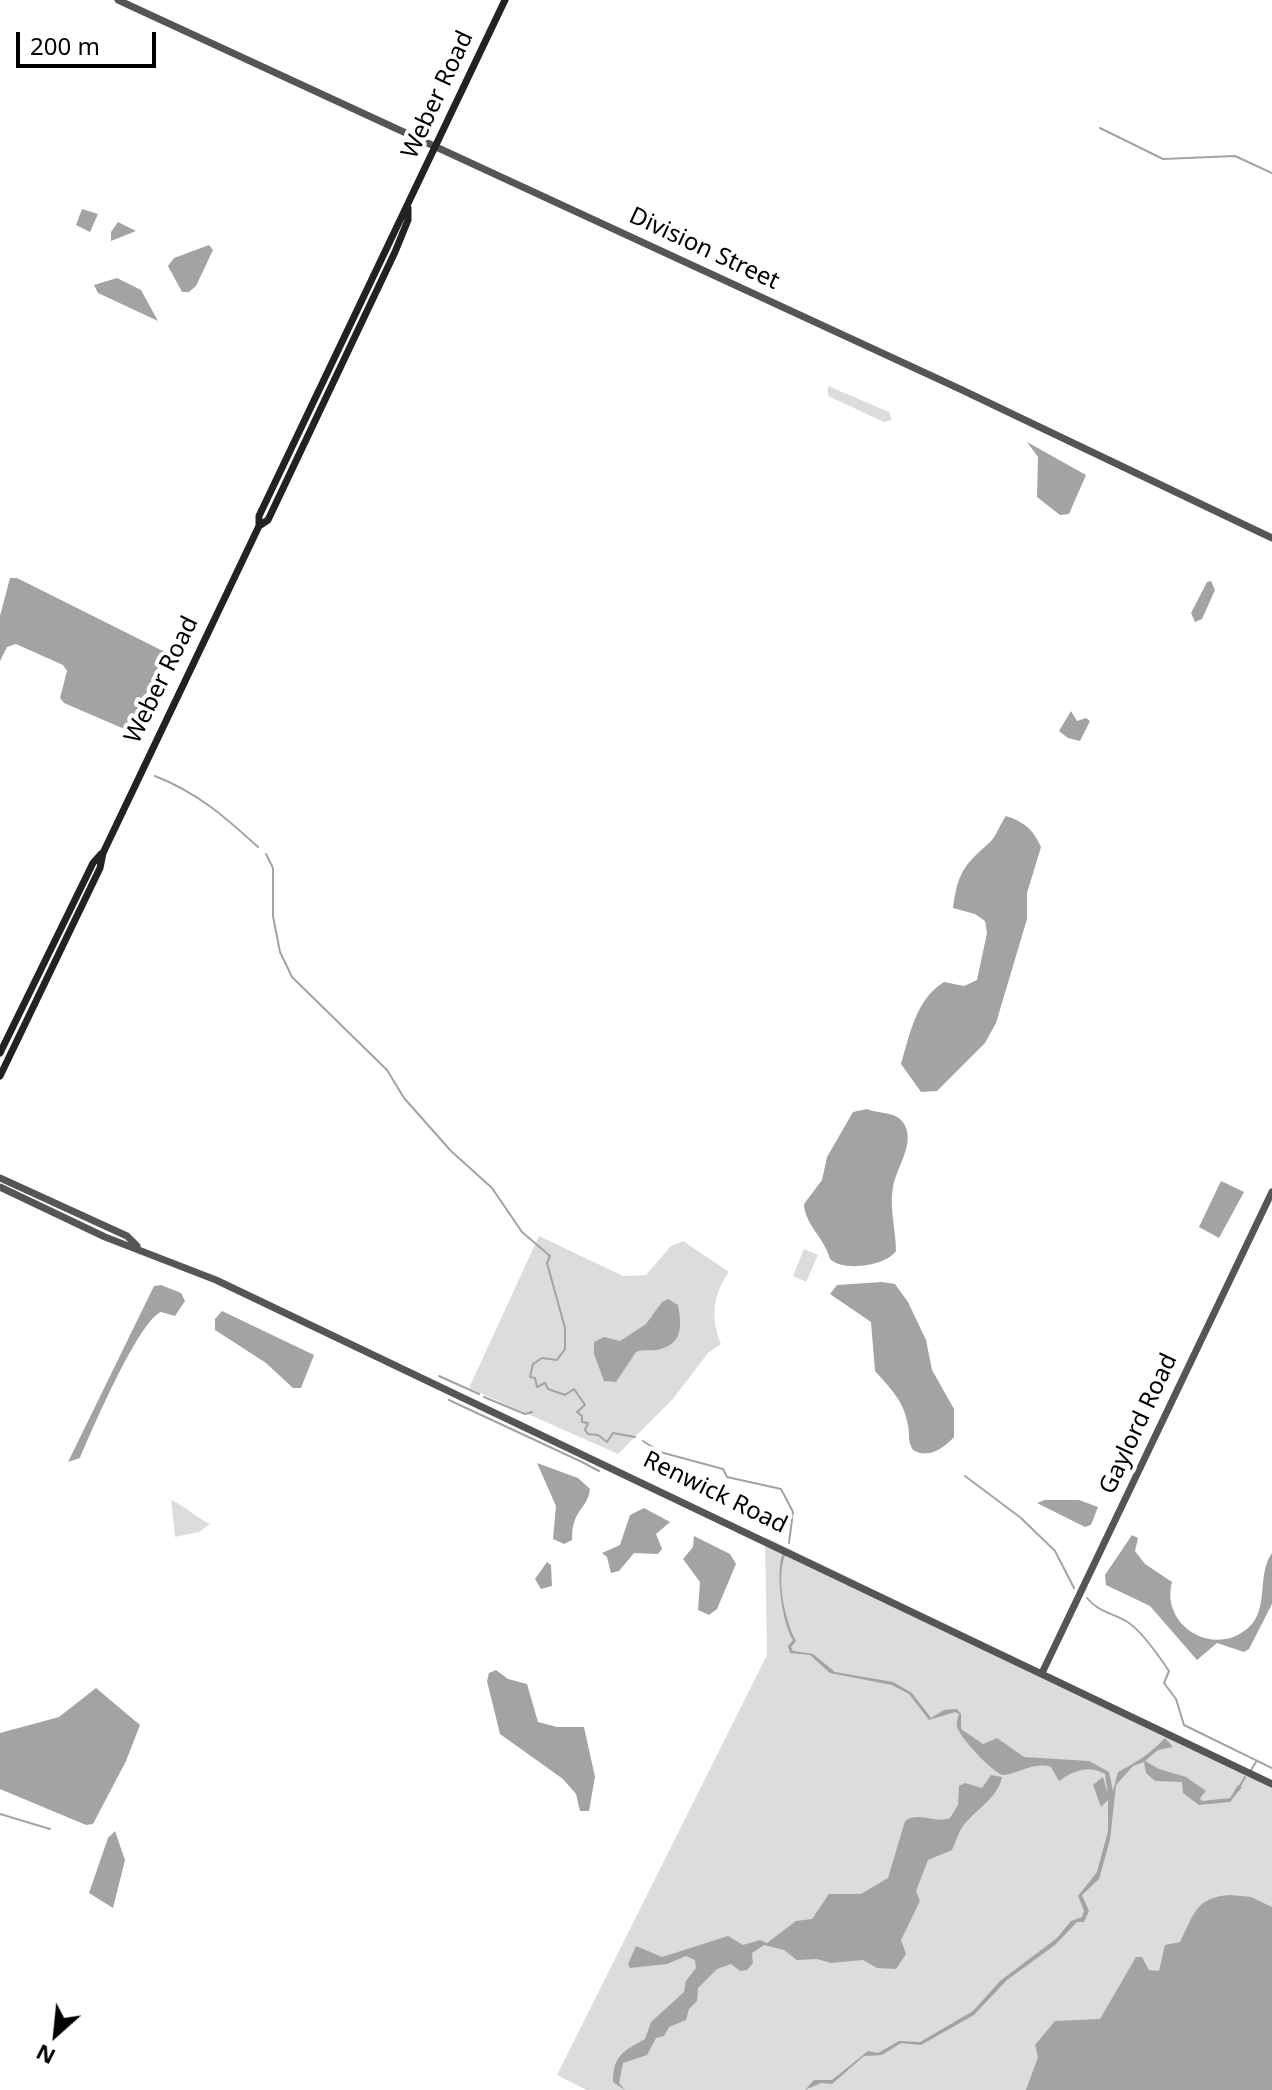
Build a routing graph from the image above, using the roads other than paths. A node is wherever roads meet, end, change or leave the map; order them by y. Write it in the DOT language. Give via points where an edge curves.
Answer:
graph roads {
  1 [pos="118,0"];
  2 [pos="505,0"];
  3 [pos="437,147"];
  4 [pos="1272,538"];
  5 [pos="103,853"];
  6 [pos="0,1053"];
  7 [pos="0,1076"];
  8 [pos="0,1178"];
  9 [pos="0,1187"];
  10 [pos="1272,1192"];
  11 [pos="137,1247"];
  12 [pos="1042,1673"];
  13 [pos="1272,1784"];
  1 -- 3 [label="street, Division Street"];
  2 -- 3 [label="main road, Weber Road"];
  3 -- 4 [label="street, Division Street"];
  3 -- 5 [label="main road, Weber Road" via="387,269"];
  5 -- 6 [label="main road, Weber Road" via="93,863"];
  5 -- 7 [label="main road, Weber Road"];
  8 -- 11 [label="street, Renwick Road" via="127,1236"];
  9 -- 11 [label="street, Renwick Road"];
  10 -- 12 [label="street, Gaylord Road"];
  11 -- 12 [label="street, Renwick Road" via="428,1379"];
  12 -- 13 [label="street, Renwick Road"];
}
